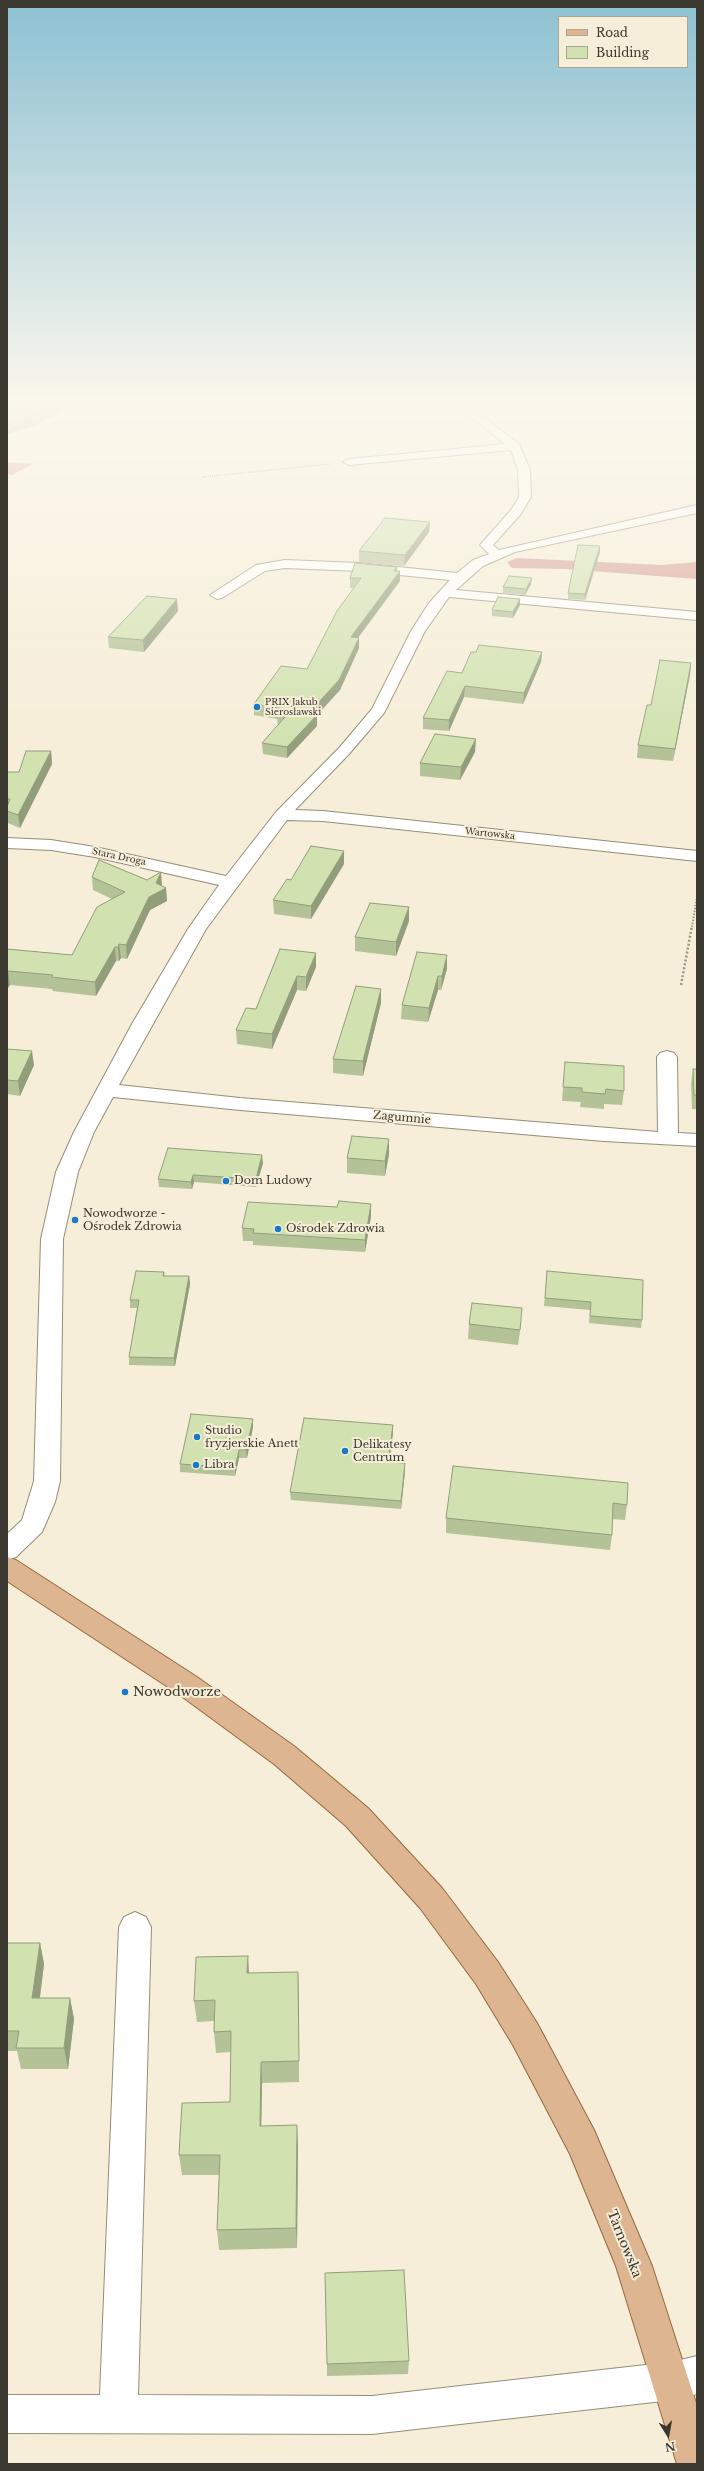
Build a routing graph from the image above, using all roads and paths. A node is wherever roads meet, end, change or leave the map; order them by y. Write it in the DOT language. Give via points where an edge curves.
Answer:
graph roads {
  1 [pos="513,515"];
  2 [pos="667,515"];
  3 [pos="497,554"];
  4 [pos="460,577"];
  5 [pos="446,593"];
  6 [pos="216,595"];
  7 [pos="697,616"];
  8 [pos="282,814"];
  9 [pos="7,843"];
  10 [pos="697,856"];
  11 [pos="230,882"];
  12 [pos="697,897"];
  13 [pos="681,985"];
  14 [pos="667,1057"];
  15 [pos="108,1090"];
  16 [pos="668,1138"];
  17 [pos="697,1140"];
  18 [pos="7,1550"];
  19 [pos="7,1567"];
  20 [pos="135,1927"];
  21 [pos="684,2378"];
  22 [pos="7,2414"];
  23 [pos="118,2414"];
  24 [pos="696,2464"];
  1 -- 3 [label="street" via="486,545"];
  2 -- 3 [label="street" via="530,544"];
  3 -- 4 [label="street" via="478,563"];
  4 -- 5 [label="street"];
  4 -- 6 [label="street" via="359,567 285,564 261,568"];
  5 -- 7 [label="street"];
  5 -- 8 [label="street" via="418,631 379,710 349,746"];
  8 -- 10 [label="street, Wartowska" via="323,816"];
  8 -- 11 [label="street"];
  9 -- 11 [label="street, Stara Droga" via="51,845 95,852"];
  11 -- 15 [label="street" via="197,929 142,1024"];
  12 -- 13 [label="path"];
  14 -- 16 [label="street"];
  15 -- 16 [label="street, Zagumnie" via="604,1136"];
  15 -- 18 [label="street" via="84,1132 67,1172 52,1239 47,1481 33,1525"];
  16 -- 17 [label="street, Zagumnie"];
  19 -- 21 [label="main road, Tarnowska" via="187,1685 269,1743 357,1817 431,1898 487,1973 525,2034 582,2142"];
  20 -- 23 [label="street"];
  21 -- 23 [label="street" via="372,2415"];
  21 -- 24 [label="main road, Tarnowska"];
  22 -- 23 [label="street"];
}
